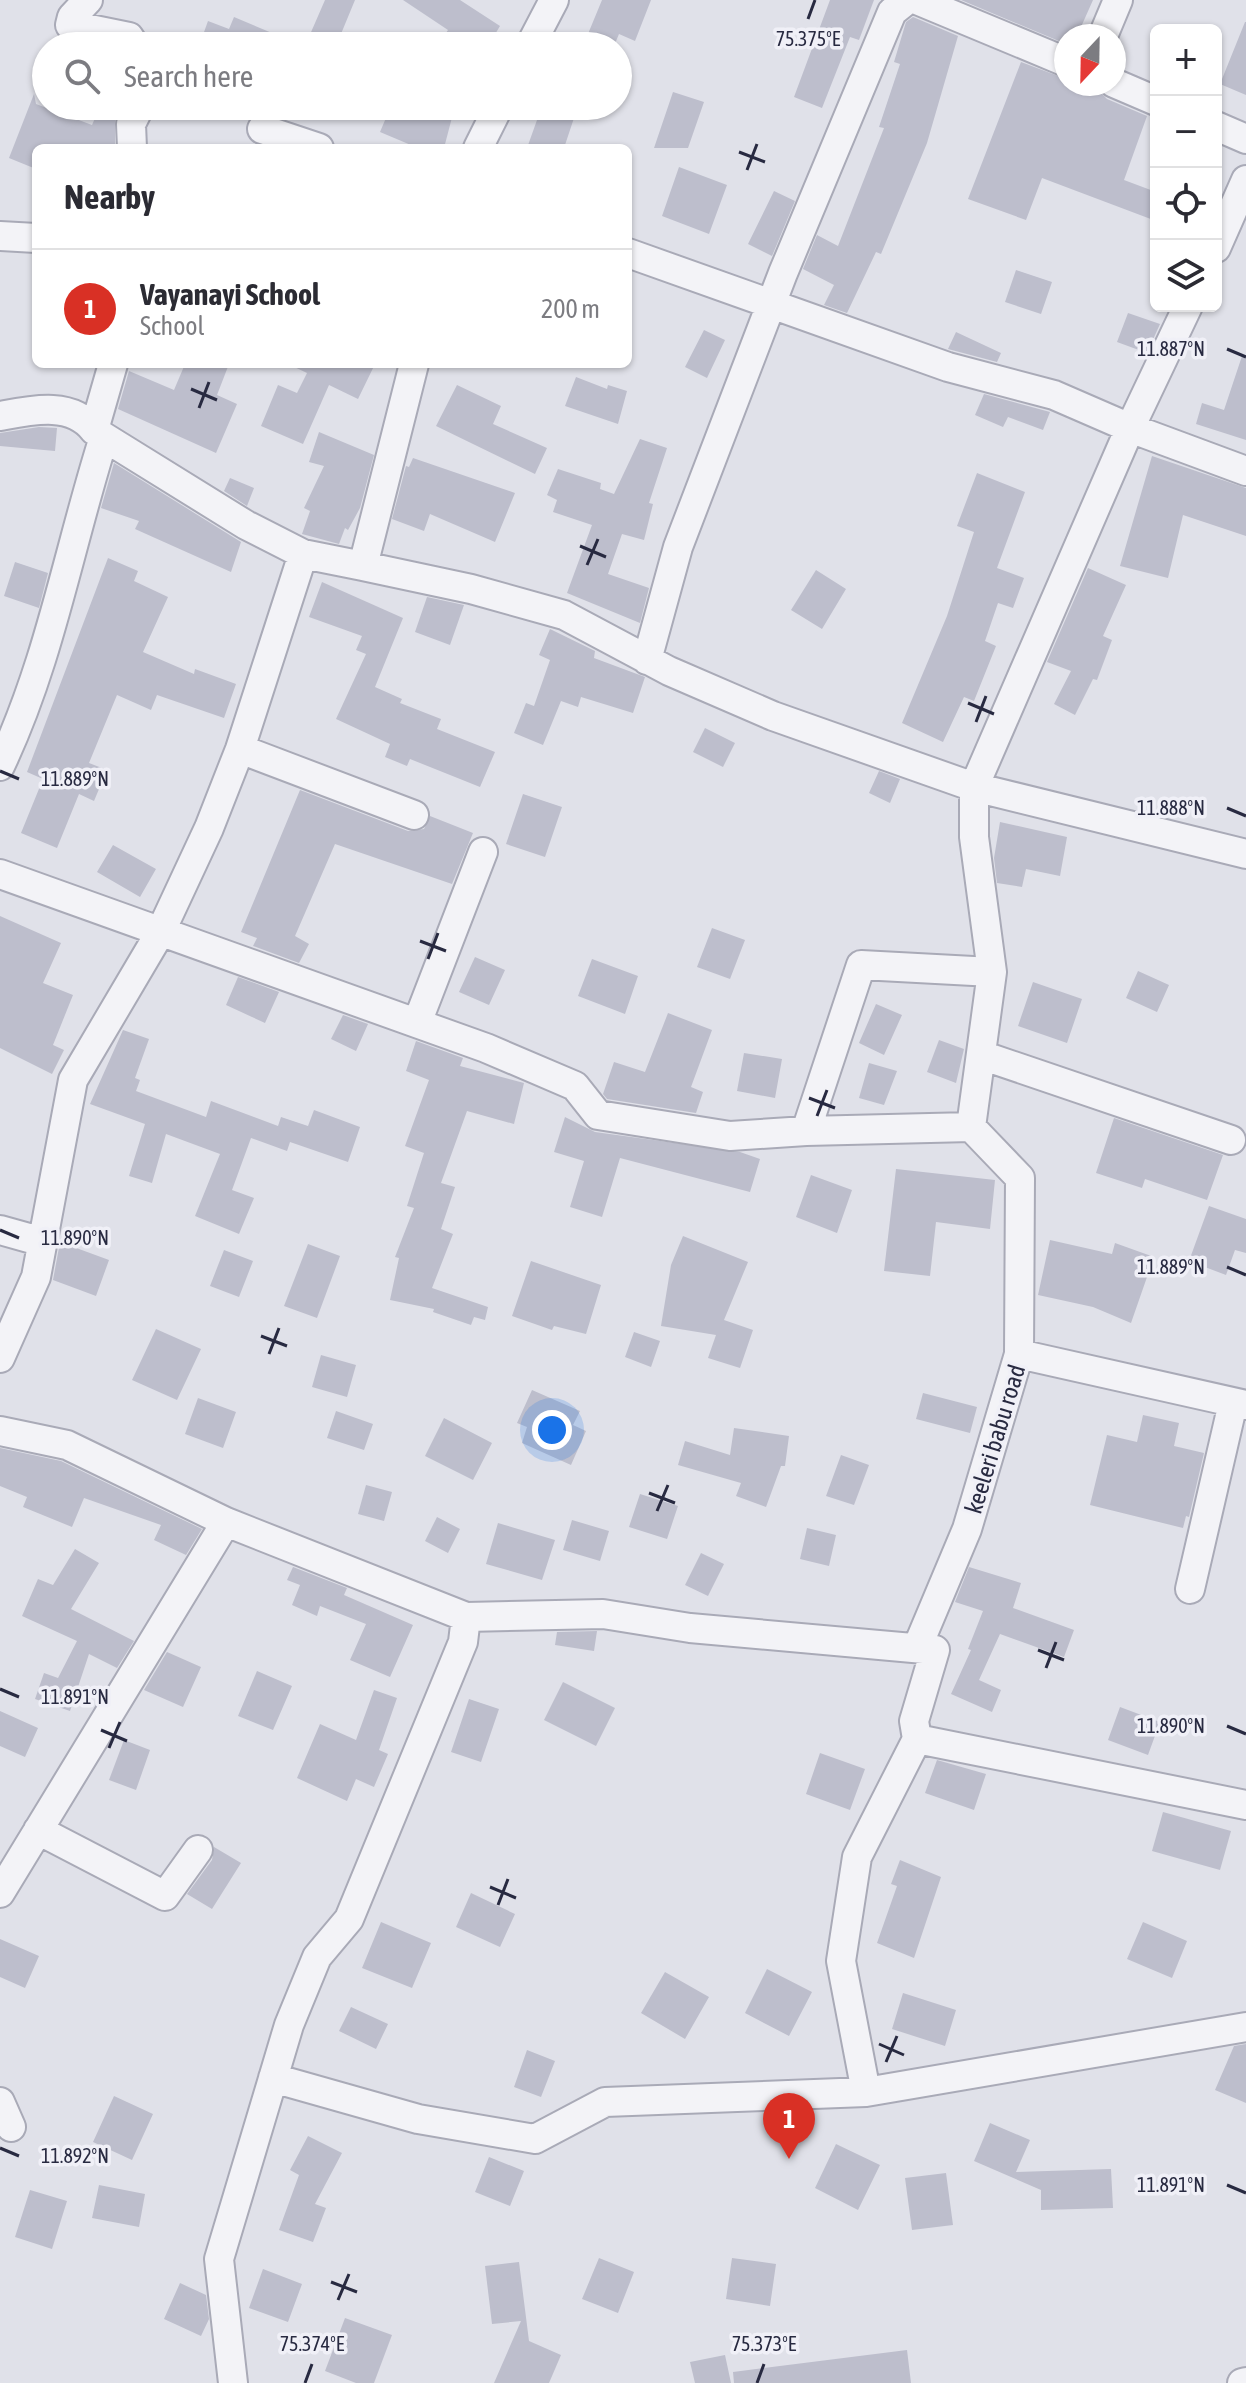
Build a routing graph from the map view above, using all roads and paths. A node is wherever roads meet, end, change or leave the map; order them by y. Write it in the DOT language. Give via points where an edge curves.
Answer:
graph roads {
  1 [pos="88,0"];
  2 [pos="554,0"];
  3 [pos="907,0"];
  4 [pos="917,0"];
  5 [pos="1118,0"];
  6 [pos="1108,24"];
  7 [pos="104,32"];
  8 [pos="537,32"];
  9 [pos="1054,57"];
  10 [pos="1126,88"];
  11 [pos="1150,98"];
  12 [pos="133,120"];
  13 [pos="492,120"];
  14 [pos="262,129"];
  15 [pos="1222,129"];
  16 [pos="1246,139"];
  17 [pos="132,144"];
  18 [pos="307,144"];
  19 [pos="480,144"];
  20 [pos="1246,180"];
  21 [pos="0,236"];
  22 [pos="32,238"];
  23 [pos="1220,240"];
  24 [pos="632,254"];
  25 [pos="772,304"];
  26 [pos="1185,312"];
  27 [pos="112,368"];
  28 [pos="413,368"];
  29 [pos="0,416"];
  30 [pos="1130,428"];
  31 [pos="99,434"];
  32 [pos="1246,471"];
  33 [pos="303,554"];
  34 [pos="363,566"];
  35 [pos="647,660"];
  36 [pos="240,749"];
  37 [pos="0,766"];
  38 [pos="974,787"];
  39 [pos="414,815"];
  40 [pos="483,852"];
  41 [pos="1246,854"];
  42 [pos="0,874"];
  43 [pos="161,931"];
  44 [pos="992,972"];
  45 [pos="417,1023"];
  46 [pos="981,1055"];
  47 [pos="971,1127"];
  48 [pos="806,1131"];
  49 [pos="1231,1140"];
  50 [pos="0,1230"];
  51 [pos="43,1242"];
  52 [pos="1019,1354"];
  53 [pos="0,1358"];
  54 [pos="1240,1404"];
  55 [pos="0,1431"];
  56 [pos="226,1522"];
  57 [pos="1190,1589"];
  58 [pos="466,1617"];
  59 [pos="917,1648"];
  60 [pos="917,1739"];
  61 [pos="1246,1805"];
  62 [pos="38,1830"];
  63 [pos="198,1850"];
  64 [pos="0,1893"];
  65 [pos="1246,2027"];
  66 [pos="273,2078"];
  67 [pos="866,2092"];
  68 [pos="233,2383"];
  1 -- 7 [label="street" via="70,25"];
  2 -- 8 [label="street"];
  3 -- 25 [label="street" via="892,12"];
  4 -- 9 [label="street"];
  5 -- 6 [label="street"];
  10 -- 11 [label="street"];
  12 -- 17 [label="street"];
  13 -- 19 [label="street"];
  14 -- 18 [label="street"];
  15 -- 16 [label="street"];
  20 -- 23 [label="street"];
  21 -- 22 [label="street"];
  24 -- 25 [label="street"];
  25 -- 30 [label="street" via="948,367 1054,395"];
  25 -- 35 [label="street" via="678,547"];
  26 -- 30 [label="street"];
  27 -- 31 [label="street"];
  28 -- 34 [label="street"];
  29 -- 31 [label="street" via="59,410 78,414"];
  30 -- 32 [label="street"];
  30 -- 38 [label="street"];
  31 -- 33 [label="street"];
  31 -- 37 [label="street" via="51,633"];
  33 -- 34 [label="street"];
  33 -- 36 [label="street"];
  34 -- 35 [label="street" via="564,615"];
  35 -- 38 [label="street" via="773,716"];
  36 -- 39 [label="street"];
  36 -- 43 [label="street"];
  38 -- 41 [label="street"];
  38 -- 44 [label="street" via="974,837"];
  40 -- 45 [label="street"];
  42 -- 43 [label="street"];
  43 -- 45 [label="street"];
  43 -- 51 [label="street" via="73,1080"];
  44 -- 46 [label="street"];
  44 -- 48 [label="street" via="861,965"];
  45 -- 48 [label="street" via="561,1078 586,1097 598,1115 730,1136"];
  46 -- 47 [label="street"];
  46 -- 49 [label="street"];
  47 -- 48 [label="street"];
  47 -- 52 [label="street" via="1020,1178"];
  50 -- 51 [label="street"];
  51 -- 53 [label="street" via="36,1277"];
  52 -- 54 [label="street, keeleri babu road"];
  52 -- 59 [label="street, keeleri babu road" via="967,1529"];
  54 -- 57 [label="street"];
  55 -- 56 [label="street" via="67,1445"];
  56 -- 58 [label="street"];
  56 -- 62 [label="street"];
  58 -- 59 [label="street" via="603,1614 690,1628"];
  58 -- 66 [label="street" via="463,1642 349,1919 317,1957"];
  59 -- 60 [label="street" via="935,1650 914,1721"];
  60 -- 61 [label="street"];
  60 -- 67 [label="street" via="857,1857 841,1961"];
  62 -- 63 [label="street" via="165,1896"];
  62 -- 64 [label="street"];
  65 -- 67 [label="street"];
  66 -- 67 [label="street" via="418,2119 535,2139 605,2102"];
  66 -- 68 [label="street" via="219,2259"];
}
